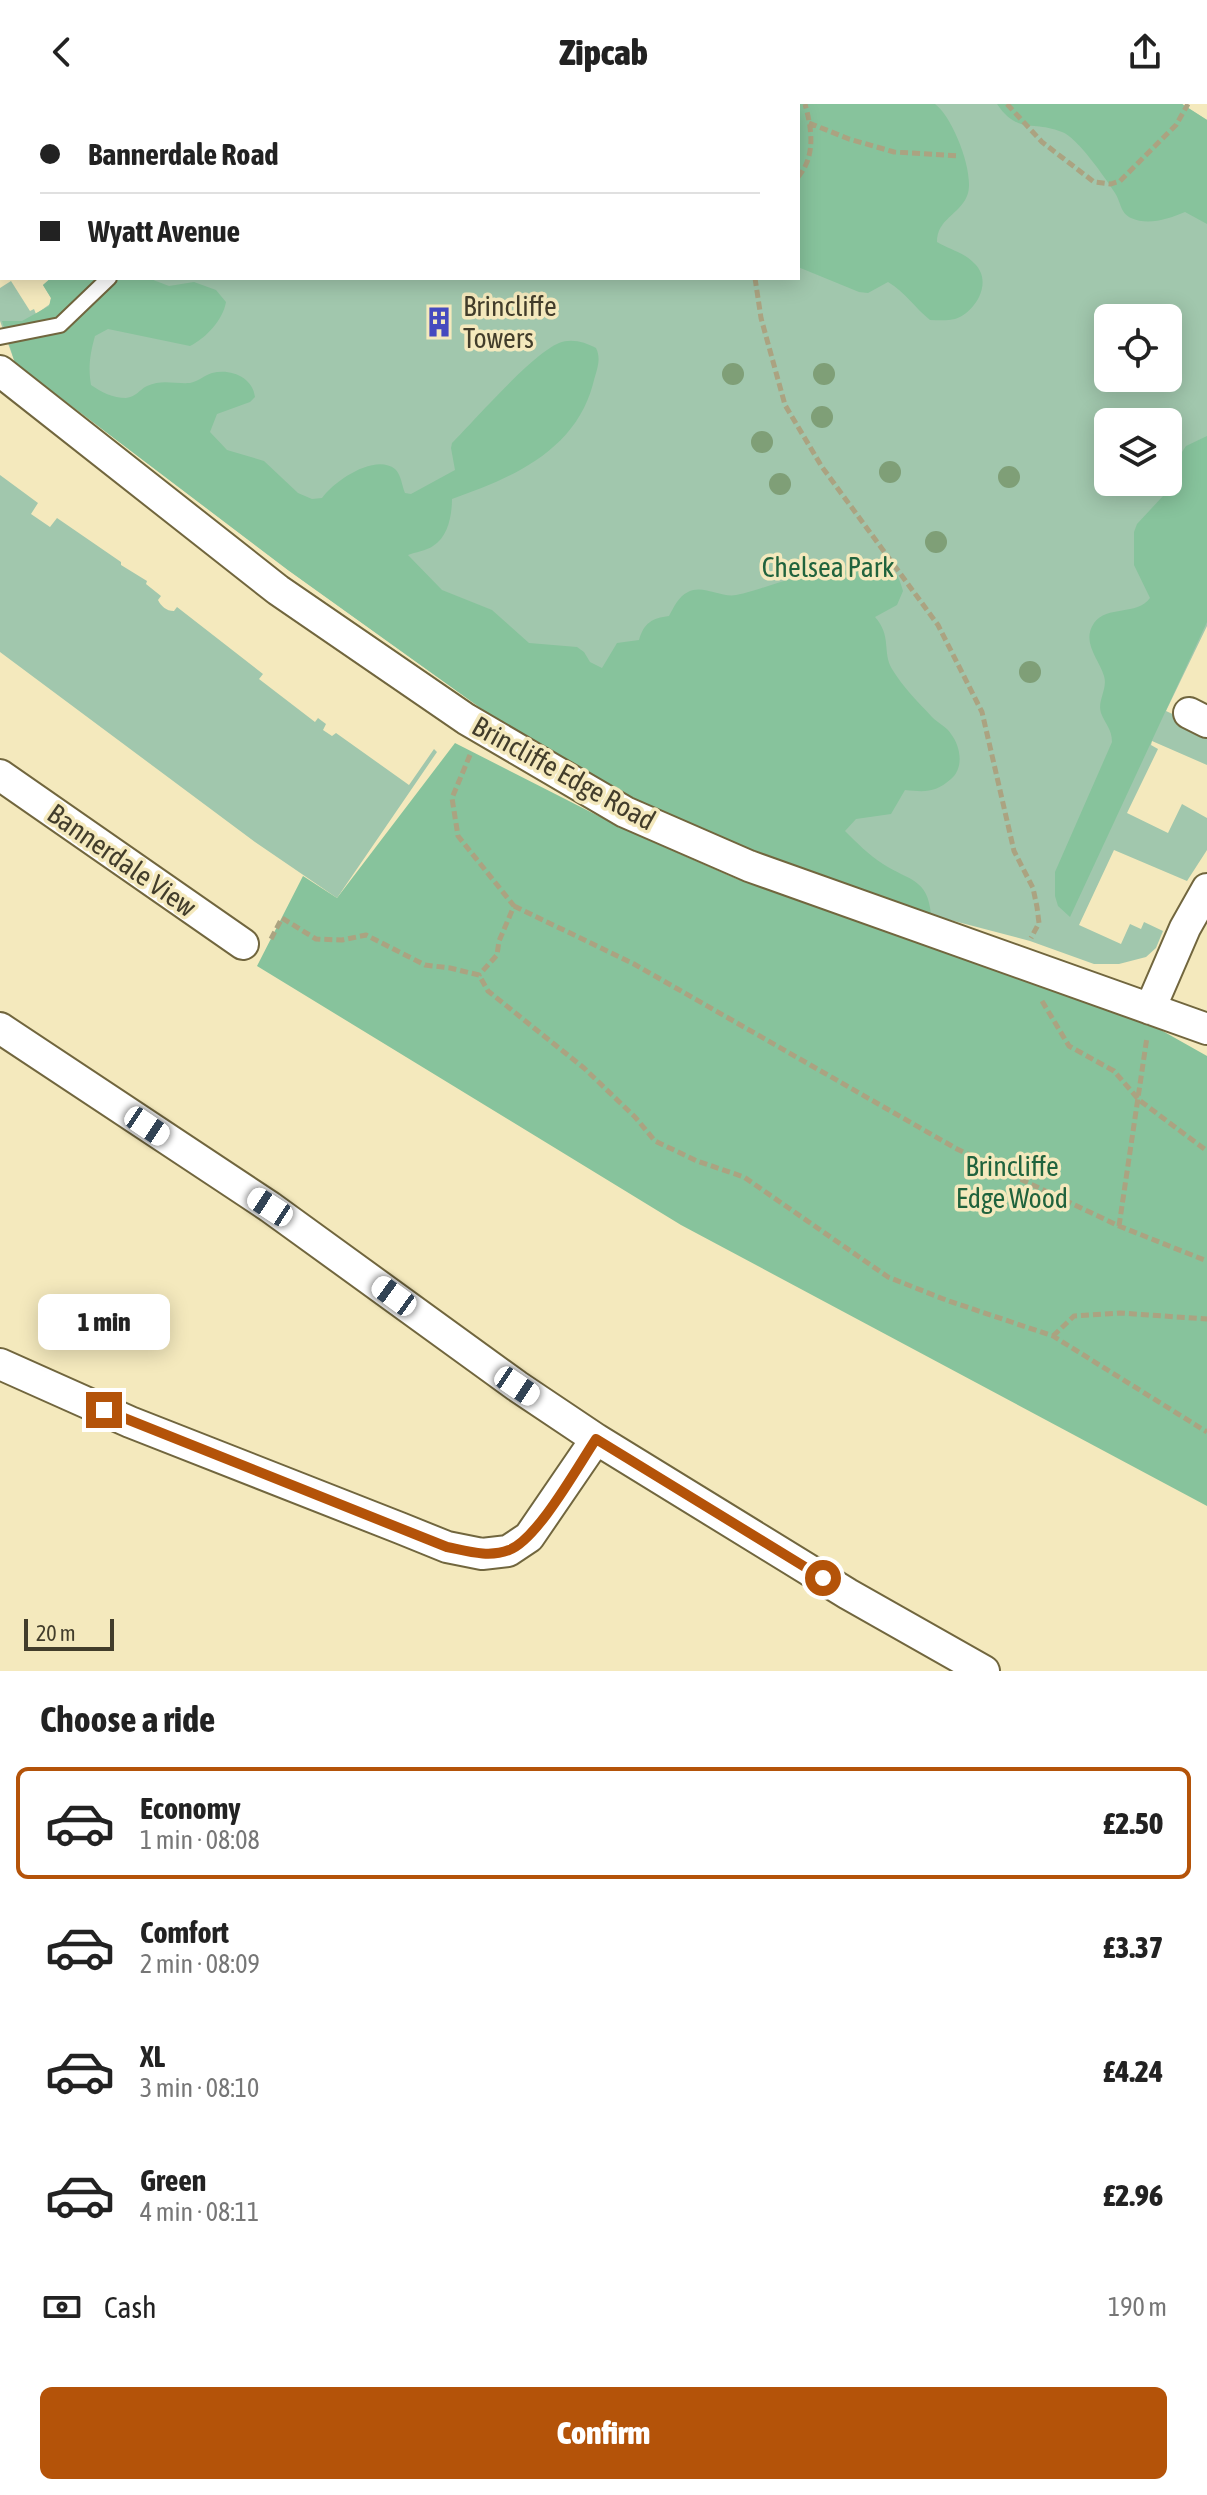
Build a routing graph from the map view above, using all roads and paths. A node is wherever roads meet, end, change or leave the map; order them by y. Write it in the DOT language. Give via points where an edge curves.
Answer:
graph roads {
  1 [pos="805,104"];
  2 [pos="1007,104"];
  3 [pos="1188,104"];
  4 [pos="809,123"];
  5 [pos="959,156"];
  6 [pos="800,174"];
  7 [pos="107,280"];
  8 [pos="755,280"];
  9 [pos="0,337"];
  10 [pos="0,371"];
  11 [pos="481,728"];
  12 [pos="0,775"];
  13 [pos="1207,889"];
  14 [pos="514,906"];
  15 [pos="243,944"];
  16 [pos="1017,961"];
  17 [pos="479,975"];
  18 [pos="1150,1009"];
  19 [pos="0,1028"];
  20 [pos="1207,1029"];
  21 [pos="1139,1100"];
  22 [pos="1207,1151"];
  23 [pos="1119,1226"];
  24 [pos="1207,1261"];
  25 [pos="1207,1319"];
  26 [pos="1053,1336"];
  27 [pos="0,1364"];
  28 [pos="1207,1432"];
  29 [pos="596,1439"];
  30 [pos="984,1671"];
  1 -- 4 [label="path"];
  2 -- 3 [label="path" via="1042,142 1094,182 1111,184 1176,125"];
  4 -- 5 [label="path" via="894,152"];
  4 -- 6 [label="path" via="810,156"];
  7 -- 9 [label="lane" via="60,325"];
  8 -- 16 [label="path" via="785,405 822,467 938,625 982,712 1014,851 1037,907 1039,923"];
  10 -- 11 [label="street, Brincliffe Edge Road" via="278,590"];
  11 -- 14 [label="path" via="452,798 458,836"];
  11 -- 16 [label="street, Brincliffe Edge Road" via="625,812 749,866"];
  12 -- 15 [label="street, Bannerdale View"];
  13 -- 18 [label="street"];
  14 -- 17 [label="path" via="497,955"];
  14 -- 23 [label="path" via="634,964 957,1149"];
  15 -- 17 [label="path" via="264,952 282,918 316,939 366,935 425,965"];
  16 -- 18 [label="street, Brincliffe Edge Road"];
  16 -- 21 [label="path" via="1069,1046 1114,1071"];
  17 -- 26 [label="path" via="488,991 584,1068 655,1141 744,1177 888,1277"];
  18 -- 20 [label="street, Brincliffe Edge Road"];
  18 -- 21 [label="path"];
  19 -- 29 [label="street" via="270,1207"];
  21 -- 22 [label="path"];
  21 -- 23 [label="path"];
  23 -- 24 [label="path"];
  25 -- 26 [label="path" via="1120,1313 1074,1316"];
  26 -- 28 [label="path"];
  27 -- 29 [label="street" via="130,1422 447,1547 482,1554 508,1551 529,1537"];
  29 -- 30 [label="street"];
}
